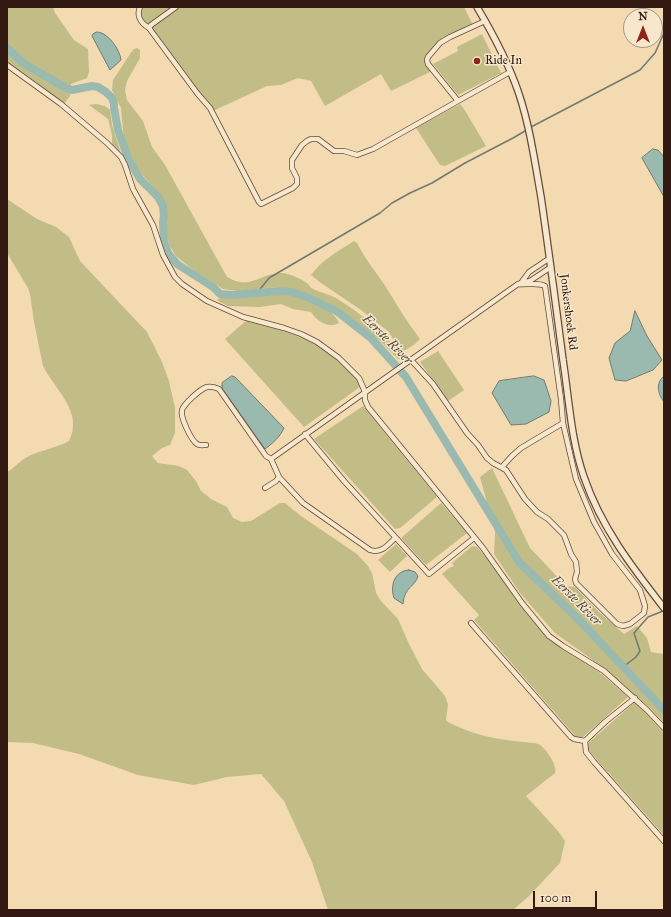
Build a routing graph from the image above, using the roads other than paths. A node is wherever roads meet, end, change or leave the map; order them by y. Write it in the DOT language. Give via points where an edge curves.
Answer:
graph roads {
  1 [pos="140,7"];
  2 [pos="176,7"];
  3 [pos="477,7"];
  4 [pos="485,21"];
  5 [pos="149,28"];
  6 [pos="7,65"];
  7 [pos="510,72"];
  8 [pos="458,101"];
  9 [pos="550,258"];
  10 [pos="551,267"];
  11 [pos="519,283"];
  12 [pos="411,360"];
  13 [pos="365,392"];
  14 [pos="563,423"];
  15 [pos="305,434"];
  16 [pos="206,444"];
  17 [pos="271,459"];
  18 [pos="502,467"];
  19 [pos="279,477"];
  20 [pos="265,488"];
  21 [pos="395,538"];
  22 [pos="474,538"];
  23 [pos="664,608"];
  24 [pos="471,623"];
  25 [pos="635,698"];
  26 [pos="664,728"];
  27 [pos="585,741"];
  28 [pos="664,840"];
  1 -- 5 [label="street" via="139,19"];
  2 -- 5 [label="street"];
  3 -- 4 [label="street, Jonkershoek Rd"];
  4 -- 7 [label="street, Jonkershoek Rd"];
  4 -- 8 [label="street" via="445,40 426,60"];
  5 -- 8 [label="street" via="196,93 210,108 261,204 297,184 292,160 307,141 318,139 334,151 359,154 373,149"];
  6 -- 13 [label="street" via="61,104 121,157 133,189 153,225 163,255 175,277 182,284 207,301 243,317 302,334 317,342 357,375"];
  7 -- 8 [label="street"];
  7 -- 9 [label="street, Jonkershoek Rd" via="519,94 536,163"];
  9 -- 10 [label="street, Jonkershoek Rd"];
  9 -- 11 [label="street" via="529,272"];
  10 -- 11 [label="street" via="530,281"];
  10 -- 23 [label="street, Jonkershoek Rd" via="576,449 584,476 594,502 622,554"];
  11 -- 12 [label="street"];
  11 -- 14 [label="street" via="545,286"];
  12 -- 13 [label="street"];
  12 -- 18 [label="street" via="433,384 487,458"];
  13 -- 15 [label="street"];
  13 -- 22 [label="street" via="368,407"];
  14 -- 18 [label="street" via="521,448"];
  14 -- 18 [label="street" via="576,479 588,510 612,554 641,592 646,609 636,620 626,625 617,624 579,587 575,580 576,562 564,535 525,499"];
  15 -- 17 [label="street"];
  15 -- 21 [label="street"];
  16 -- 17 [label="street" via="200,446 196,443 183,420 182,412 190,400 212,386 219,389 266,456"];
  17 -- 19 [label="street"];
  19 -- 20 [label="street"];
  19 -- 21 [label="street" via="303,503 370,550 382,550"];
  21 -- 22 [label="street" via="429,574"];
  22 -- 25 [label="street" via="549,636 604,671"];
  24 -- 27 [label="street" via="571,737"];
  25 -- 26 [label="street"];
  25 -- 27 [label="street"];
  27 -- 28 [label="street" via="588,755"];
}
